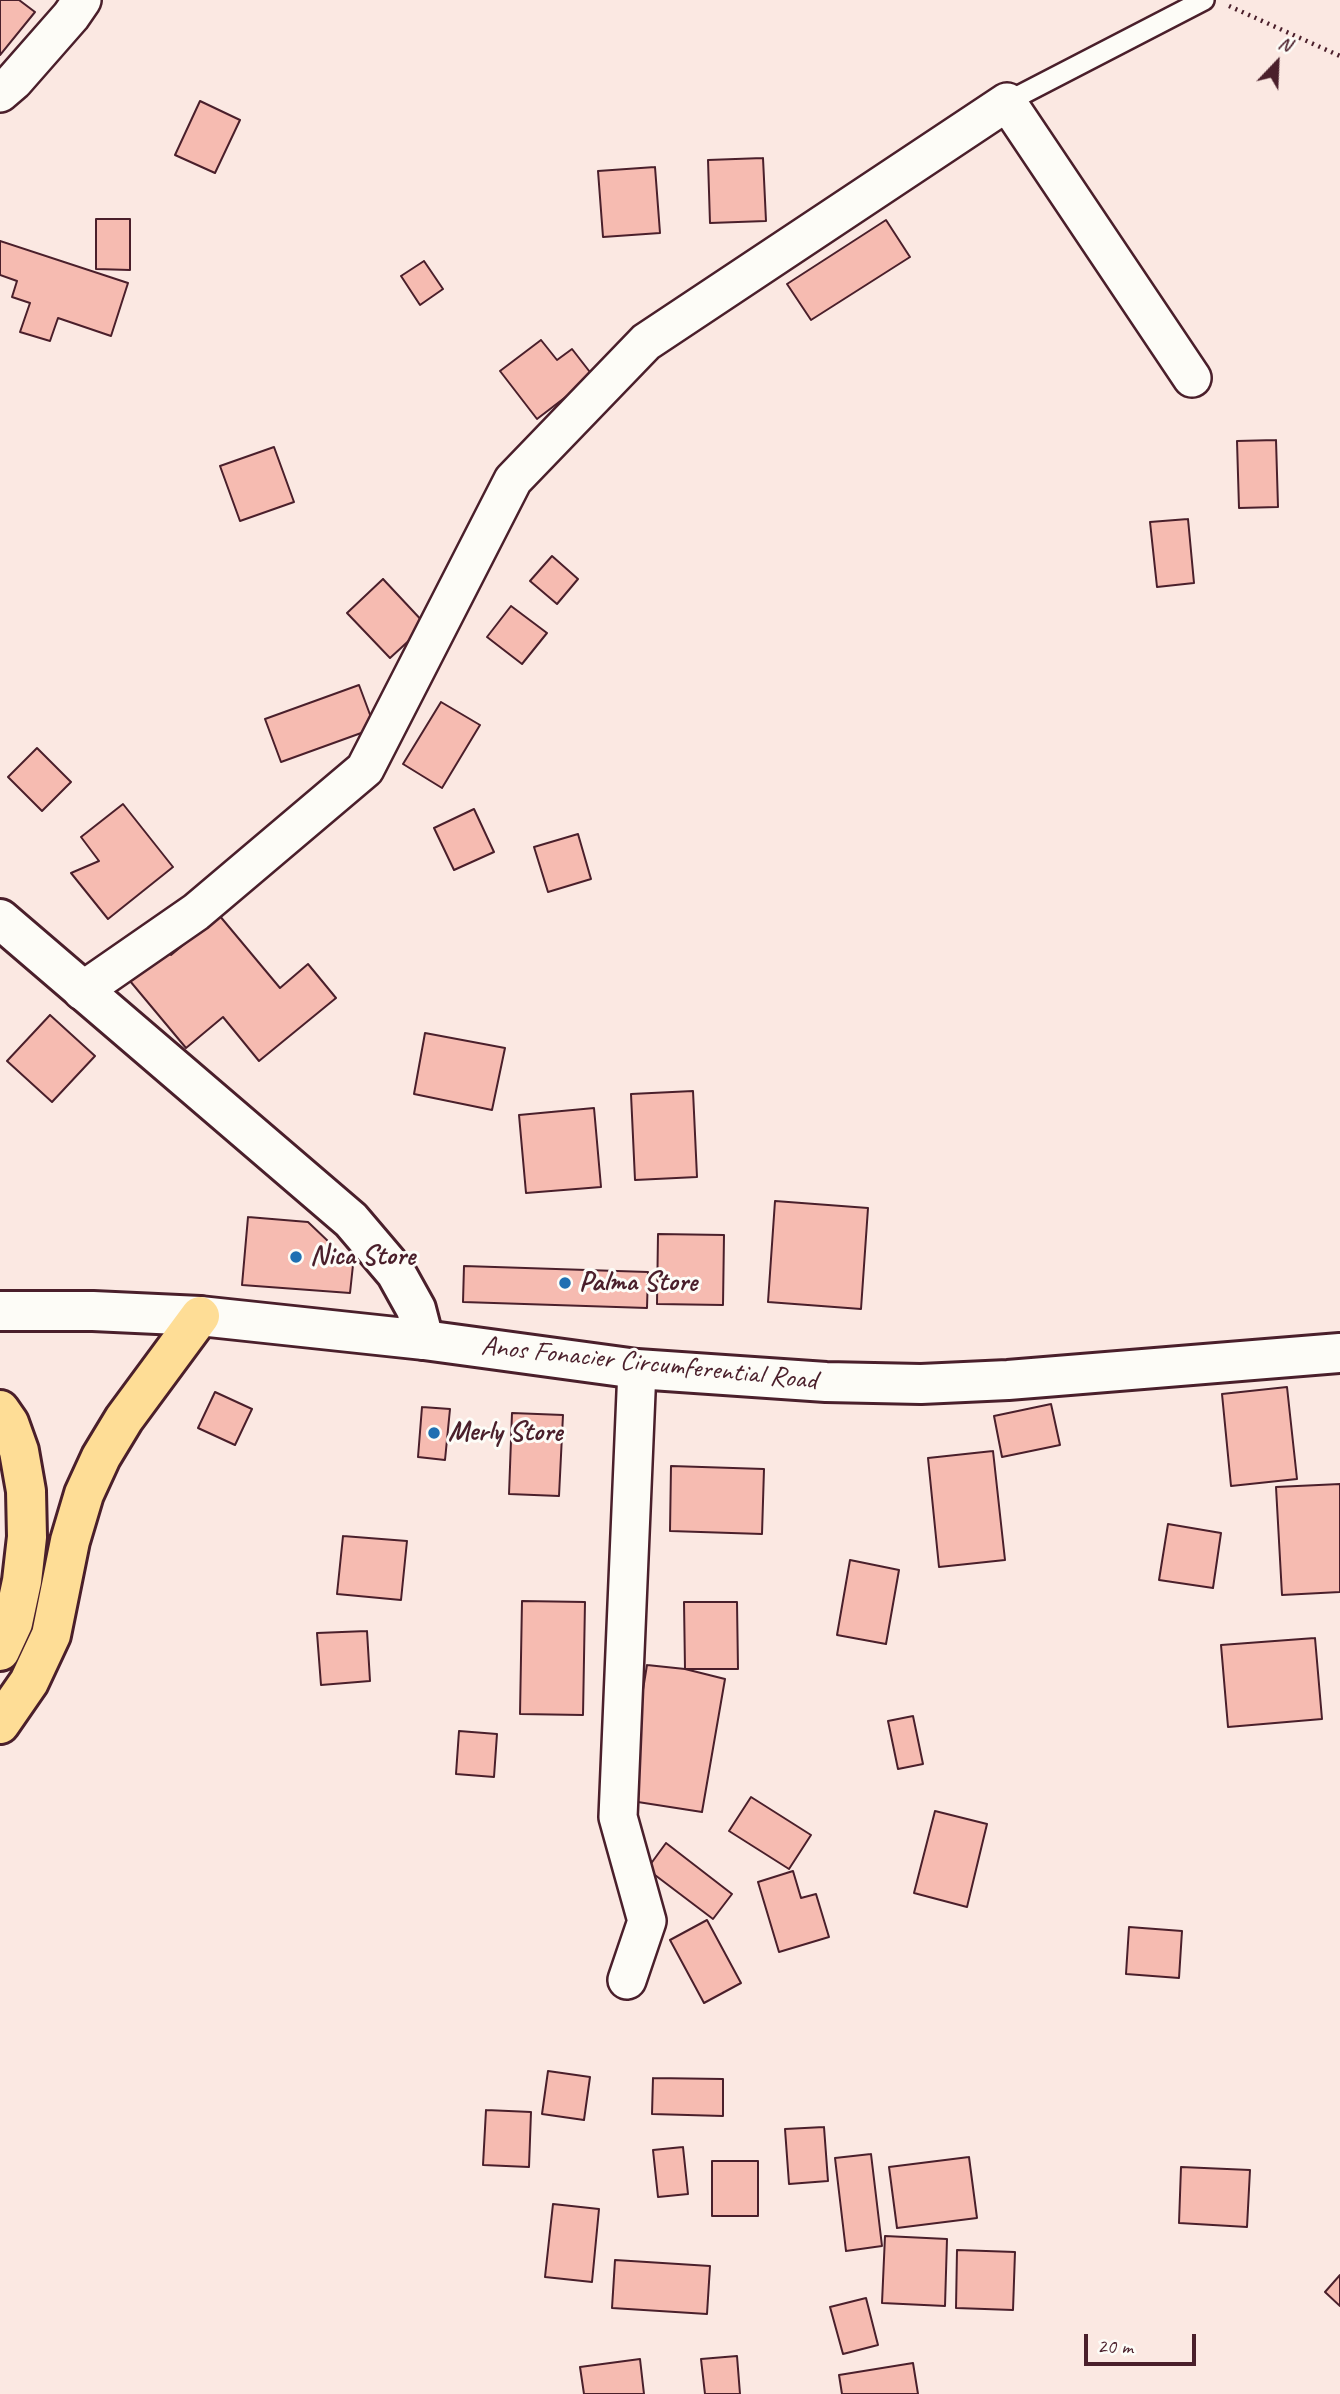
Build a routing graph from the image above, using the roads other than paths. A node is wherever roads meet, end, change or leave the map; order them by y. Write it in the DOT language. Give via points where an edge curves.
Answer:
graph roads {
  1 [pos="82,0"];
  2 [pos="1204,0"];
  3 [pos="0,93"];
  4 [pos="1007,102"];
  5 [pos="1192,378"];
  6 [pos="0,919"];
  7 [pos="82,991"];
  8 [pos="0,1311"];
  9 [pos="200,1316"];
  10 [pos="424,1340"];
  11 [pos="1340,1353"];
  12 [pos="637,1369"];
  13 [pos="0,1410"];
  14 [pos="0,1651"];
  15 [pos="0,1724"];
  16 [pos="627,1980"];
  1 -- 3 [label="street"];
  2 -- 4 [label="lane"];
  4 -- 5 [label="street"];
  4 -- 7 [label="street" via="646,342 513,480 365,769 196,912"];
  6 -- 7 [label="main road"];
  7 -- 10 [label="main road" via="351,1220 396,1273 416,1308"];
  8 -- 9 [label="main road, Anos Fonacier Circumferential Road"];
  9 -- 10 [label="main road, Anos Fonacier Circumferential Road"];
  9 -- 15 [label="main road" via="131,1408 101,1457 70,1541 51,1635 29,1682"];
  10 -- 12 [label="main road, Anos Fonacier Circumferential Road"];
  11 -- 12 [label="main road, Anos Fonacier Circumferential Road" via="921,1384"];
  12 -- 16 [label="street" via="618,1817 647,1921"];
  13 -- 14 [label="main road" via="19,1451 27,1537 13,1623"];
}
